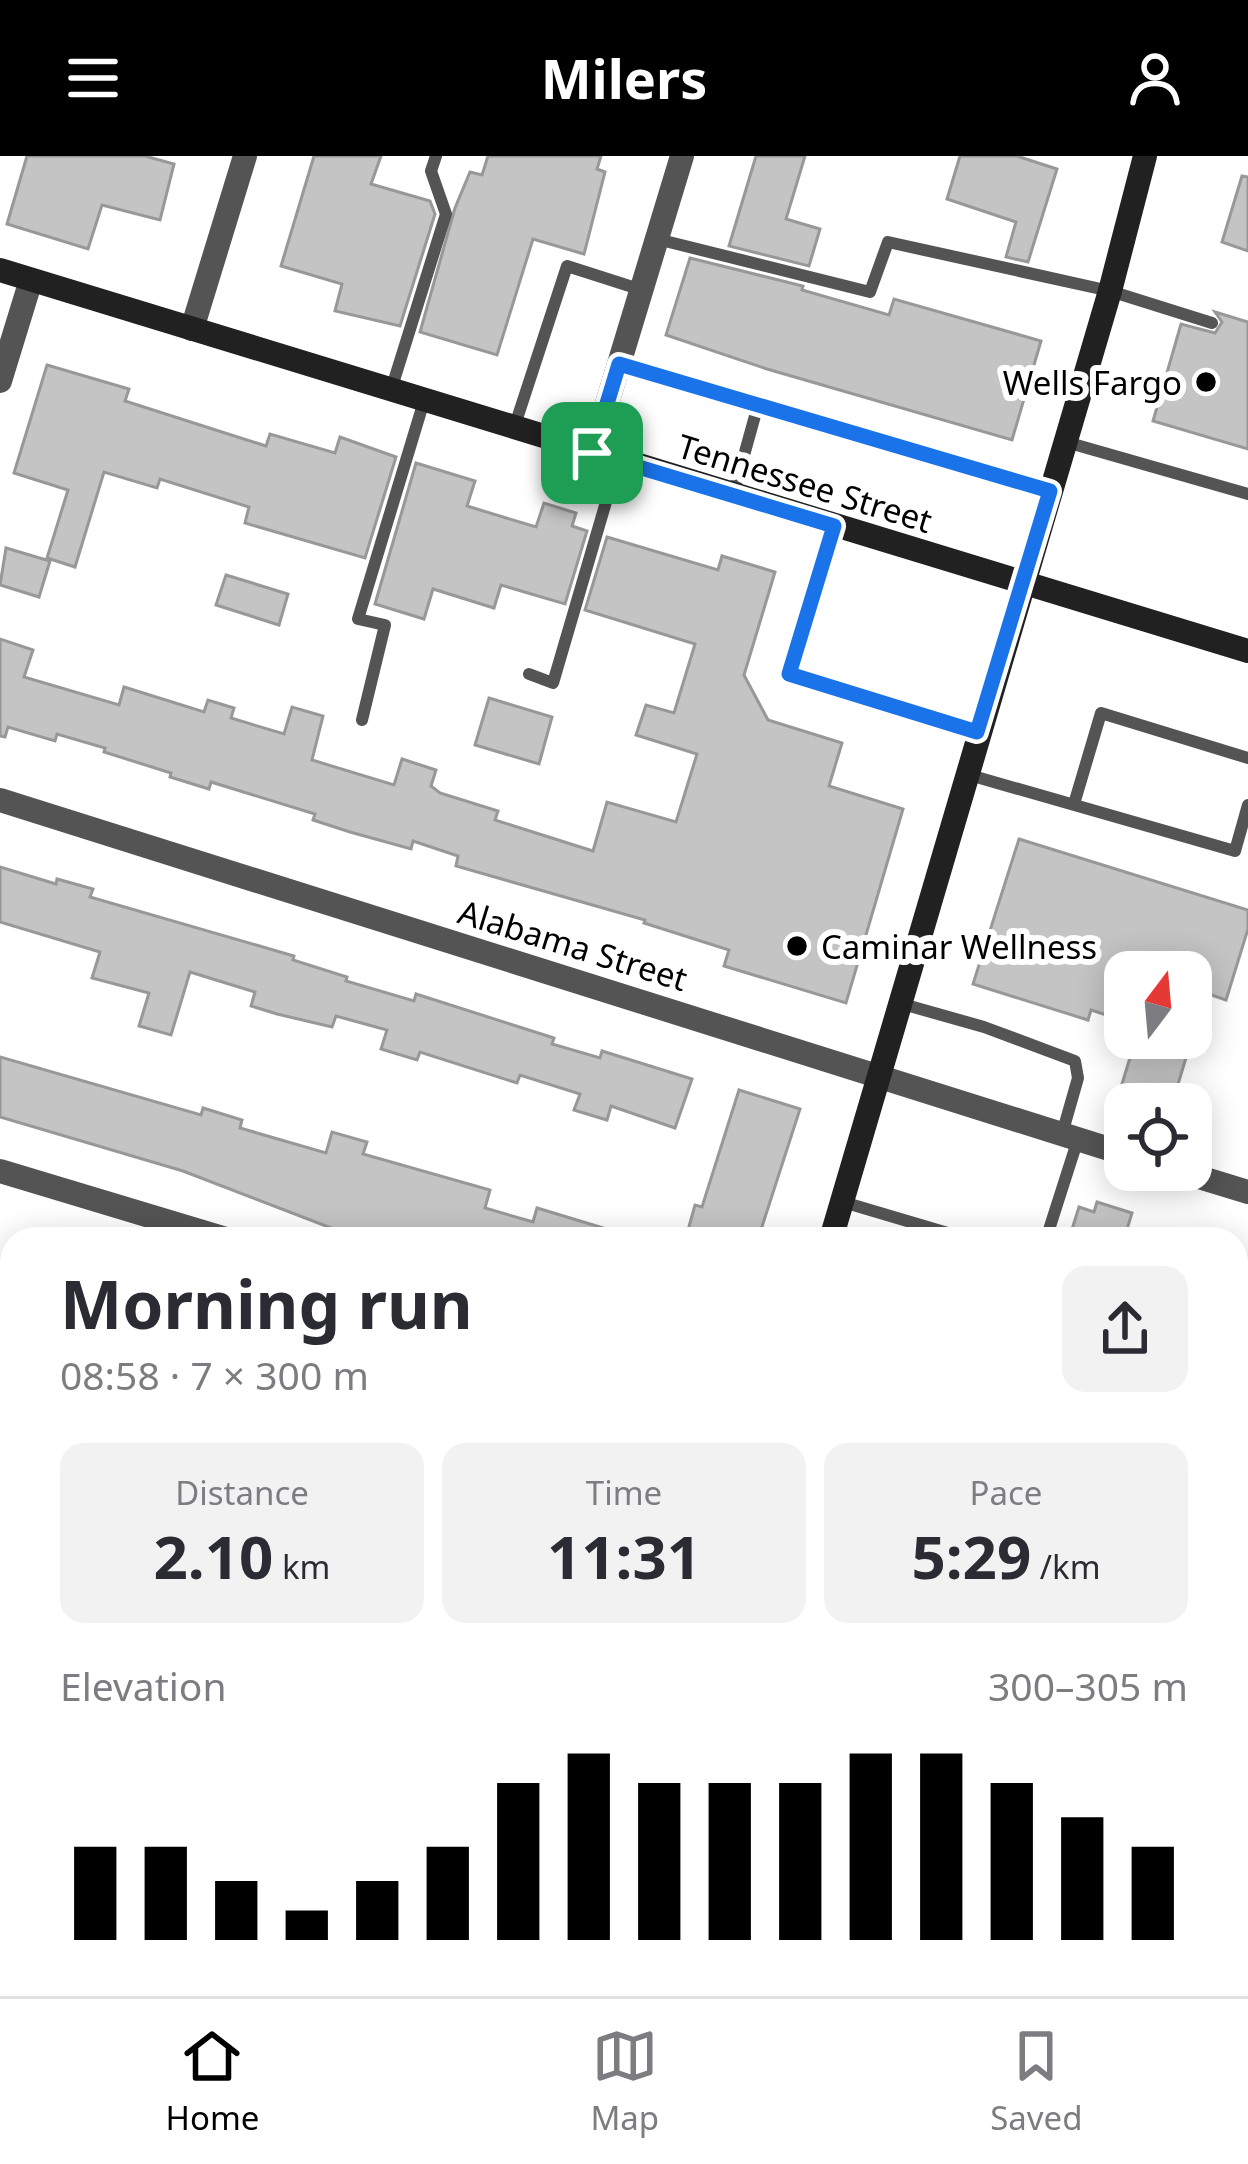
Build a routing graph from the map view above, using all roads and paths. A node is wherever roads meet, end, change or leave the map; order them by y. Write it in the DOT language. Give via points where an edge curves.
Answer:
graph roads {
  1 [pos="245,156"];
  2 [pos="436,156"];
  3 [pos="682,156"];
  4 [pos="1145,156"];
  5 [pos="657,239"];
  6 [pos="0,270"];
  7 [pos="31,280"];
  8 [pos="642,290"];
  9 [pos="1110,291"];
  10 [pos="1212,323"];
  11 [pos="192,329"];
  12 [pos="619,364"];
  13 [pos="0,381"];
  14 [pos="391,391"];
  15 [pos="424,401"];
  16 [pos="758,405"];
  17 [pos="514,429"];
  18 [pos="1064,441"];
  19 [pos="592,453"];
  20 [pos="618,461"];
  21 [pos="1050,491"];
  22 [pos="1248,494"];
  23 [pos="733,495"];
  24 [pos="834,526"];
  25 [pos="1023,583"];
  26 [pos="1248,651"];
  27 [pos="529,674"];
  28 [pos="362,720"];
  29 [pos="977,732"];
  30 [pos="1248,758"];
  31 [pos="965,773"];
  32 [pos="0,800"];
  33 [pos="1074,804"];
  34 [pos="1248,805"];
  35 [pos="898,1003"];
  36 [pos="877,1076"];
  37 [pos="1070,1137"];
  38 [pos="1104,1148"];
  39 [pos="0,1171"];
  40 [pos="1212,1181"];
  41 [pos="1248,1192"];
  42 [pos="842,1202"];
  43 [pos="186,1227"];
  44 [pos="834,1227"];
  45 [pos="927,1227"];
  46 [pos="1049,1227"];
  1 -- 11 [label="street"];
  2 -- 14 [label="lane" via="431,171 446,214"];
  3 -- 5 [label="street"];
  4 -- 9 [label="main road"];
  5 -- 8 [label="street"];
  5 -- 9 [label="lane" via="870,292 888,242"];
  6 -- 7 [label="main road, Tennessee Street"];
  7 -- 11 [label="main road, Tennessee Street"];
  7 -- 13 [label="street"];
  8 -- 12 [label="street"];
  8 -- 17 [label="lane" via="567,266"];
  9 -- 10 [label="lane"];
  9 -- 18 [label="main road"];
  11 -- 14 [label="main road, Tennessee Street"];
  12 -- 16 [label="lane"];
  12 -- 19 [label="street"];
  14 -- 15 [label="main road, Tennessee Street"];
  15 -- 17 [label="main road, Tennessee Street"];
  15 -- 28 [label="lane" via="358,619 385,626"];
  16 -- 21 [label="lane"];
  16 -- 23 [label="lane"];
  17 -- 19 [label="main road, Tennessee Street"];
  18 -- 21 [label="main road"];
  18 -- 22 [label="lane"];
  19 -- 20 [label="main road, Tennessee Street"];
  20 -- 23 [label="main road, Tennessee Street"];
  20 -- 27 [label="lane" via="554,683"];
  21 -- 25 [label="main road"];
  23 -- 24 [label="main road, Tennessee Street"];
  24 -- 25 [label="main road, Tennessee Street"];
  24 -- 29 [label="lane" via="789,674"];
  25 -- 26 [label="main road, Tennessee Street"];
  25 -- 29 [label="main road"];
  29 -- 31 [label="main road"];
  30 -- 33 [label="lane" via="1101,713"];
  31 -- 33 [label="lane"];
  31 -- 35 [label="main road"];
  32 -- 36 [label="street, Alabama Street"];
  33 -- 34 [label="lane" via="1235,850"];
  35 -- 36 [label="main road"];
  35 -- 37 [label="lane" via="1075,1061"];
  36 -- 37 [label="street, Alabama Street"];
  36 -- 42 [label="main road"];
  37 -- 38 [label="street, Alabama Street"];
  37 -- 46 [label="lane"];
  39 -- 43 [label="street"];
  40 -- 41 [label="street"];
  42 -- 44 [label="main road"];
  42 -- 45 [label="lane"];
}
